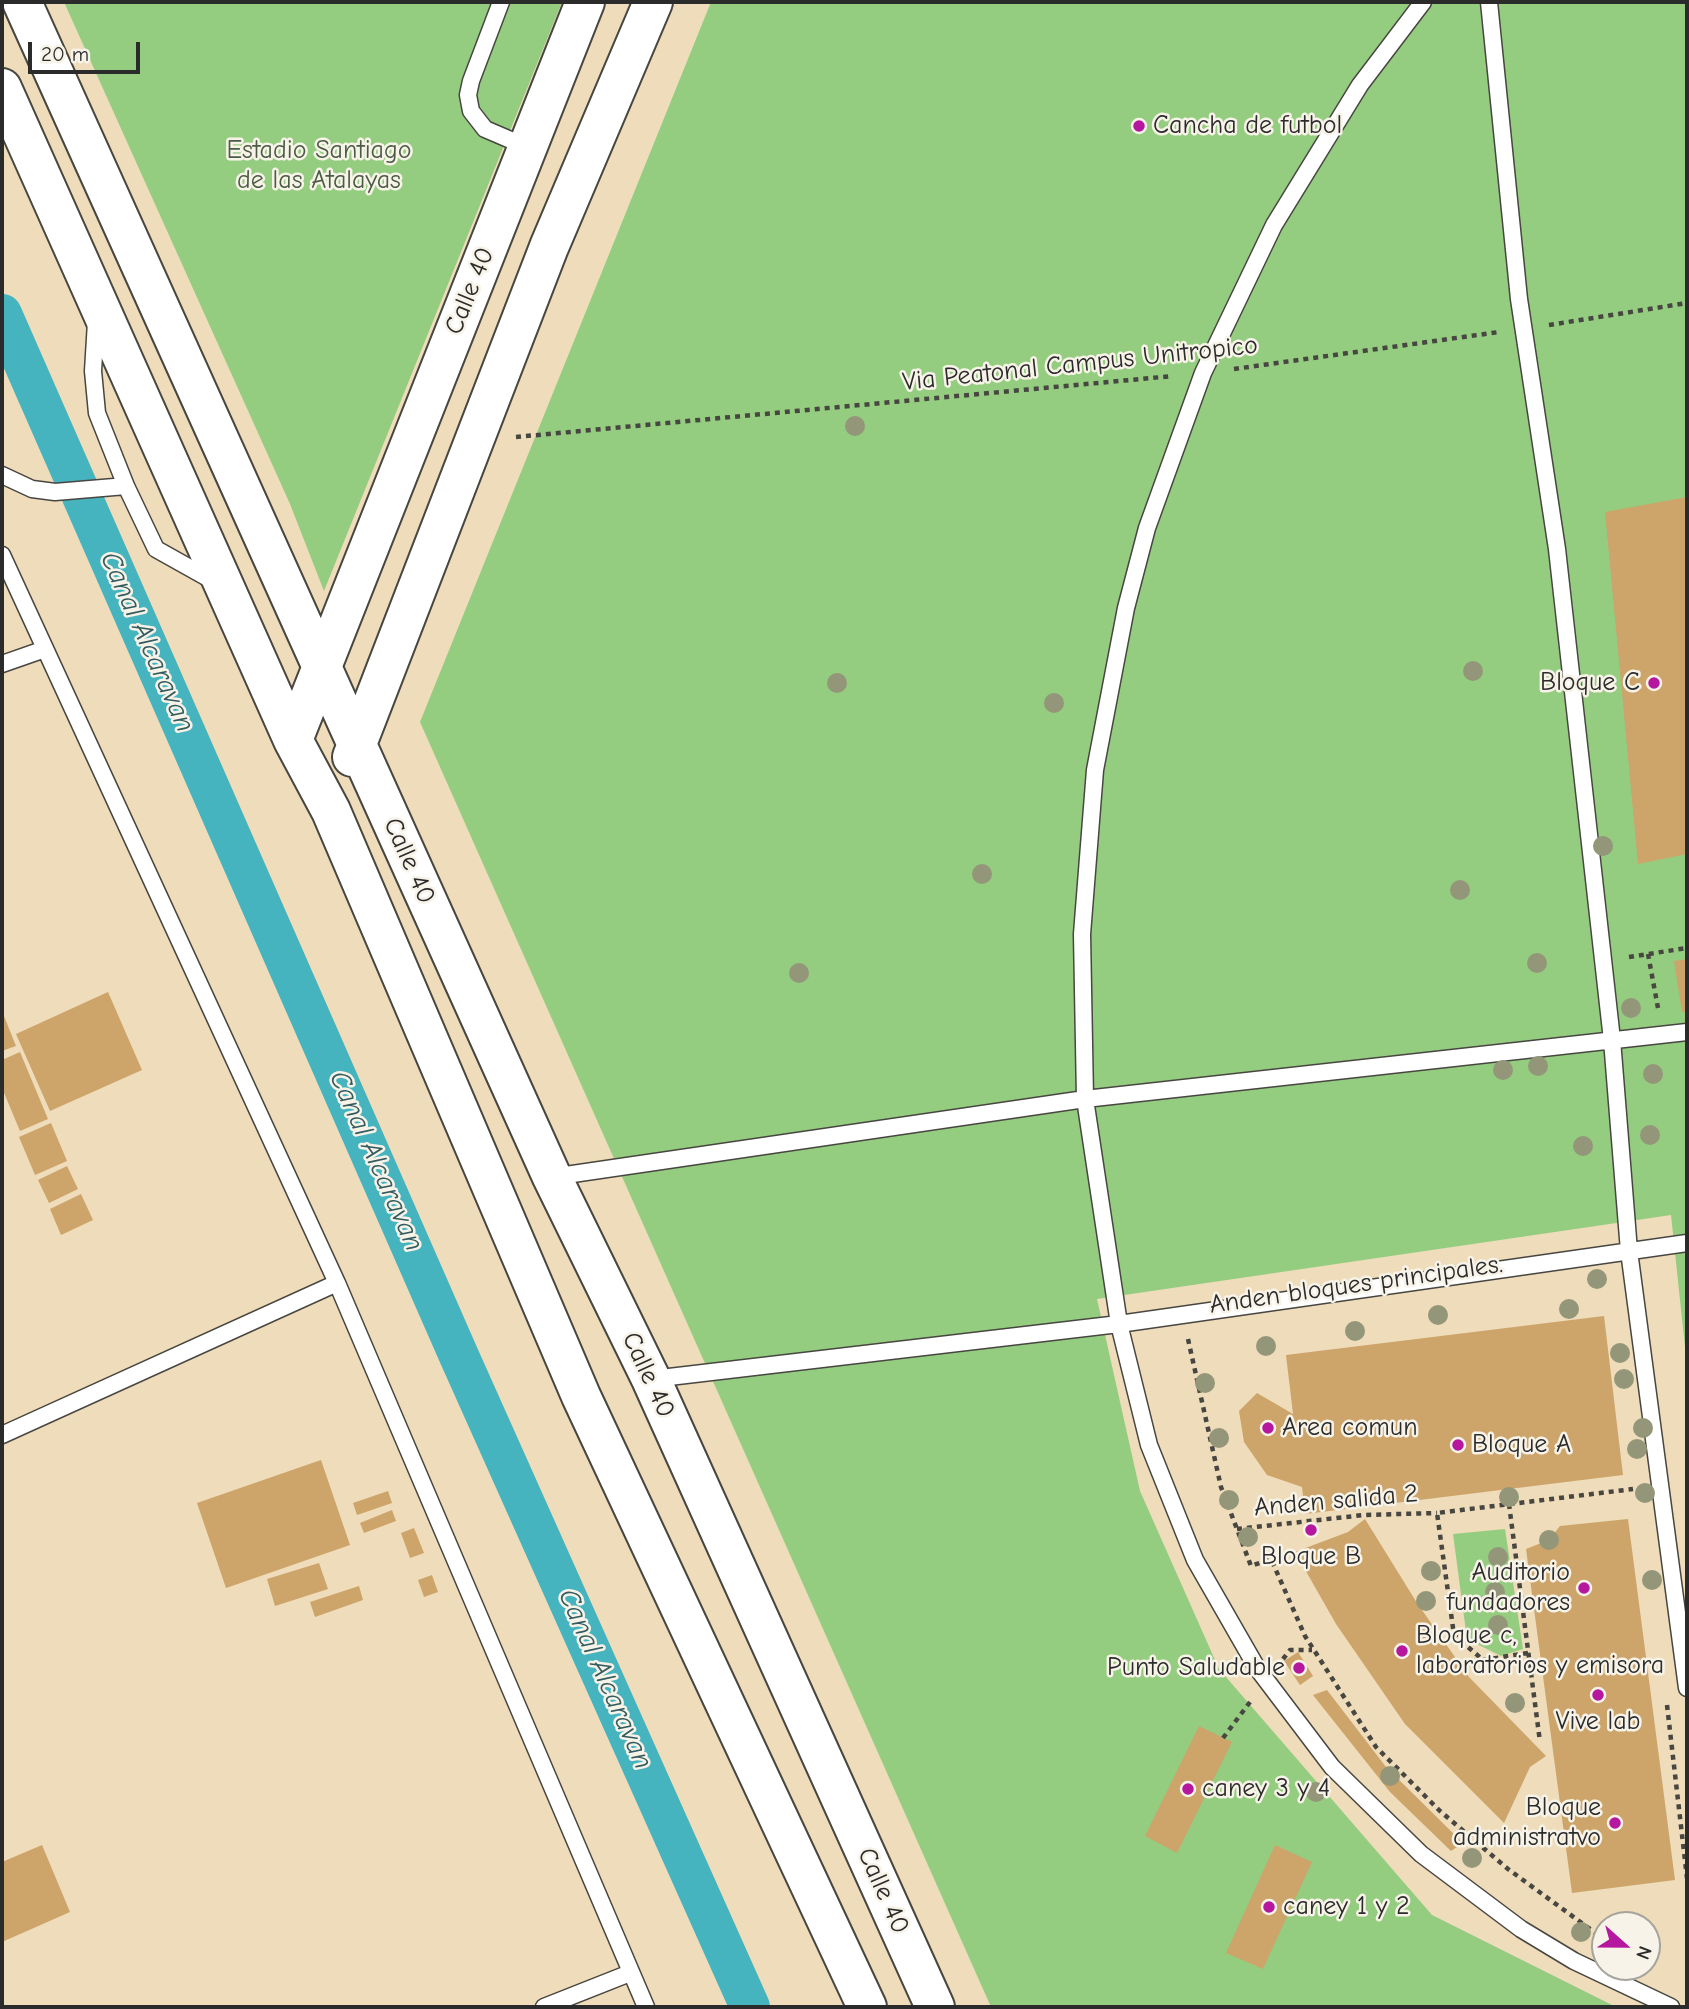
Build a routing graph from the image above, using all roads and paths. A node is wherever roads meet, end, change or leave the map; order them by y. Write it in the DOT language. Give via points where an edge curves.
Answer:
graph roads {
  1 [pos="22,2"];
  2 [pos="501,2"];
  3 [pos="584,2"];
  4 [pos="653,2"];
  5 [pos="1423,2"];
  6 [pos="1489,2"];
  7 [pos="2,88"];
  8 [pos="527,147"];
  9 [pos="97,299"];
  10 [pos="1687,303"];
  11 [pos="1524,329"];
  12 [pos="1203,373"];
  13 [pos="473,443"];
  14 [pos="2,475"];
  15 [pos="126,486"];
  16 [pos="2,555"];
  17 [pos="224,586"];
  18 [pos="45,649"];
  19 [pos="2,664"];
  20 [pos="321,666"];
  21 [pos="293,740"];
  22 [pos="357,744"];
  23 [pos="331,811"];
  24 [pos="1687,948"];
  25 [pos="1648,954"];
  26 [pos="1603,961"];
  27 [pos="1687,1032"];
  28 [pos="1663,1034"];
  29 [pos="1612,1040"];
  30 [pos="1085,1099"];
  31 [pos="552,1177"];
  32 [pos="1687,1243"];
  33 [pos="1629,1251"];
  34 [pos="337,1283"];
  35 [pos="1119,1324"];
  36 [pos="1186,1327"];
  37 [pos="651,1379"];
  38 [pos="2,1435"];
  39 [pos="1660,1485"];
  40 [pos="1509,1504"];
  41 [pos="1437,1513"];
  42 [pos="1237,1529"];
  43 [pos="1528,1653"];
  44 [pos="1687,1688"];
  45 [pos="1666,1697"];
  46 [pos="1540,1742"];
  47 [pos="1687,1878"];
  48 [pos="1591,1930"];
  49 [pos="630,1973"];
  50 [pos="544,2007"];
  51 [pos="646,2007"];
  52 [pos="867,2007"];
  53 [pos="935,2007"];
  54 [pos="1671,2007"];
  1 -- 20 [label="main road, Calle 40"];
  2 -- 8 [label="lane" via="468,95 471,111 485,129"];
  3 -- 8 [label="main road, Calle 40"];
  4 -- 13 [label="main road"];
  5 -- 12 [label="lane" via="1315,153 1255,261"];
  6 -- 11 [label="lane"];
  7 -- 9 [label="main road"];
  8 -- 20 [label="main road, Calle 40"];
  9 -- 15 [label="lane" via="93,371 97,413"];
  9 -- 17 [label="main road"];
  10 -- 11 [label="path, Via Peatonal Campus Unitropico"];
  11 -- 12 [label="path, Via Peatonal Campus Unitropico"];
  11 -- 26 [label="lane" via="1558,549"];
  12 -- 13 [label="path, Via Peatonal Campus Unitropico"];
  12 -- 30 [label="lane" via="1147,528 1106,702 1082,934"];
  13 -- 22 [label="main road"];
  14 -- 15 [label="lane" via="32,489 55,492"];
  15 -- 17 [label="lane" via="156,549"];
  16 -- 18 [label="lane"];
  17 -- 21 [label="main road"];
  18 -- 19 [label="lane"];
  18 -- 34 [label="lane"];
  20 -- 21 [label="main road, Calle 40"];
  20 -- 22 [label="main road, Calle 40"];
  21 -- 23 [label="main road, Calle 40"];
  22 -- 23 [label="main road"];
  22 -- 31 [label="main road, Calle 40"];
  23 -- 52 [label="main road, Calle 40" via="580,1396"];
  24 -- 25 [label="path"];
  25 -- 26 [label="path"];
  25 -- 28 [label="path"];
  26 -- 29 [label="lane"];
  27 -- 28 [label="lane"];
  28 -- 29 [label="lane"];
  29 -- 30 [label="lane"];
  29 -- 33 [label="lane"];
  30 -- 31 [label="lane"];
  30 -- 35 [label="lane"];
  31 -- 37 [label="main road, Calle 40"];
  32 -- 33 [label="lane"];
  33 -- 35 [label="lane"];
  33 -- 39 [label="lane"];
  34 -- 38 [label="lane"];
  34 -- 49 [label="lane"];
  35 -- 37 [label="lane"];
  35 -- 54 [label="lane" via="1149,1445 1195,1560 1250,1658 1301,1729 1375,1812 1470,1893 1574,1961"];
  36 -- 42 [label="path, Anden bloques principales." via="1221,1487"];
  37 -- 53 [label="main road, Calle 40"];
  39 -- 40 [label="path, Anden salida 2"];
  39 -- 44 [label="lane"];
  40 -- 41 [label="path, Anden salida 2"];
  40 -- 43 [label="path"];
  41 -- 42 [label="path, Anden salida 2" via="1364,1515"];
  41 -- 43 [label="path" via="1454,1635 1483,1660"];
  42 -- 48 [label="path, Anden bloques principales." via="1251,1566 1271,1559 1305,1636 1376,1747 1440,1811"];
  43 -- 46 [label="path"];
  45 -- 47 [label="path"];
  49 -- 50 [label="lane"];
  49 -- 51 [label="lane"];
}
